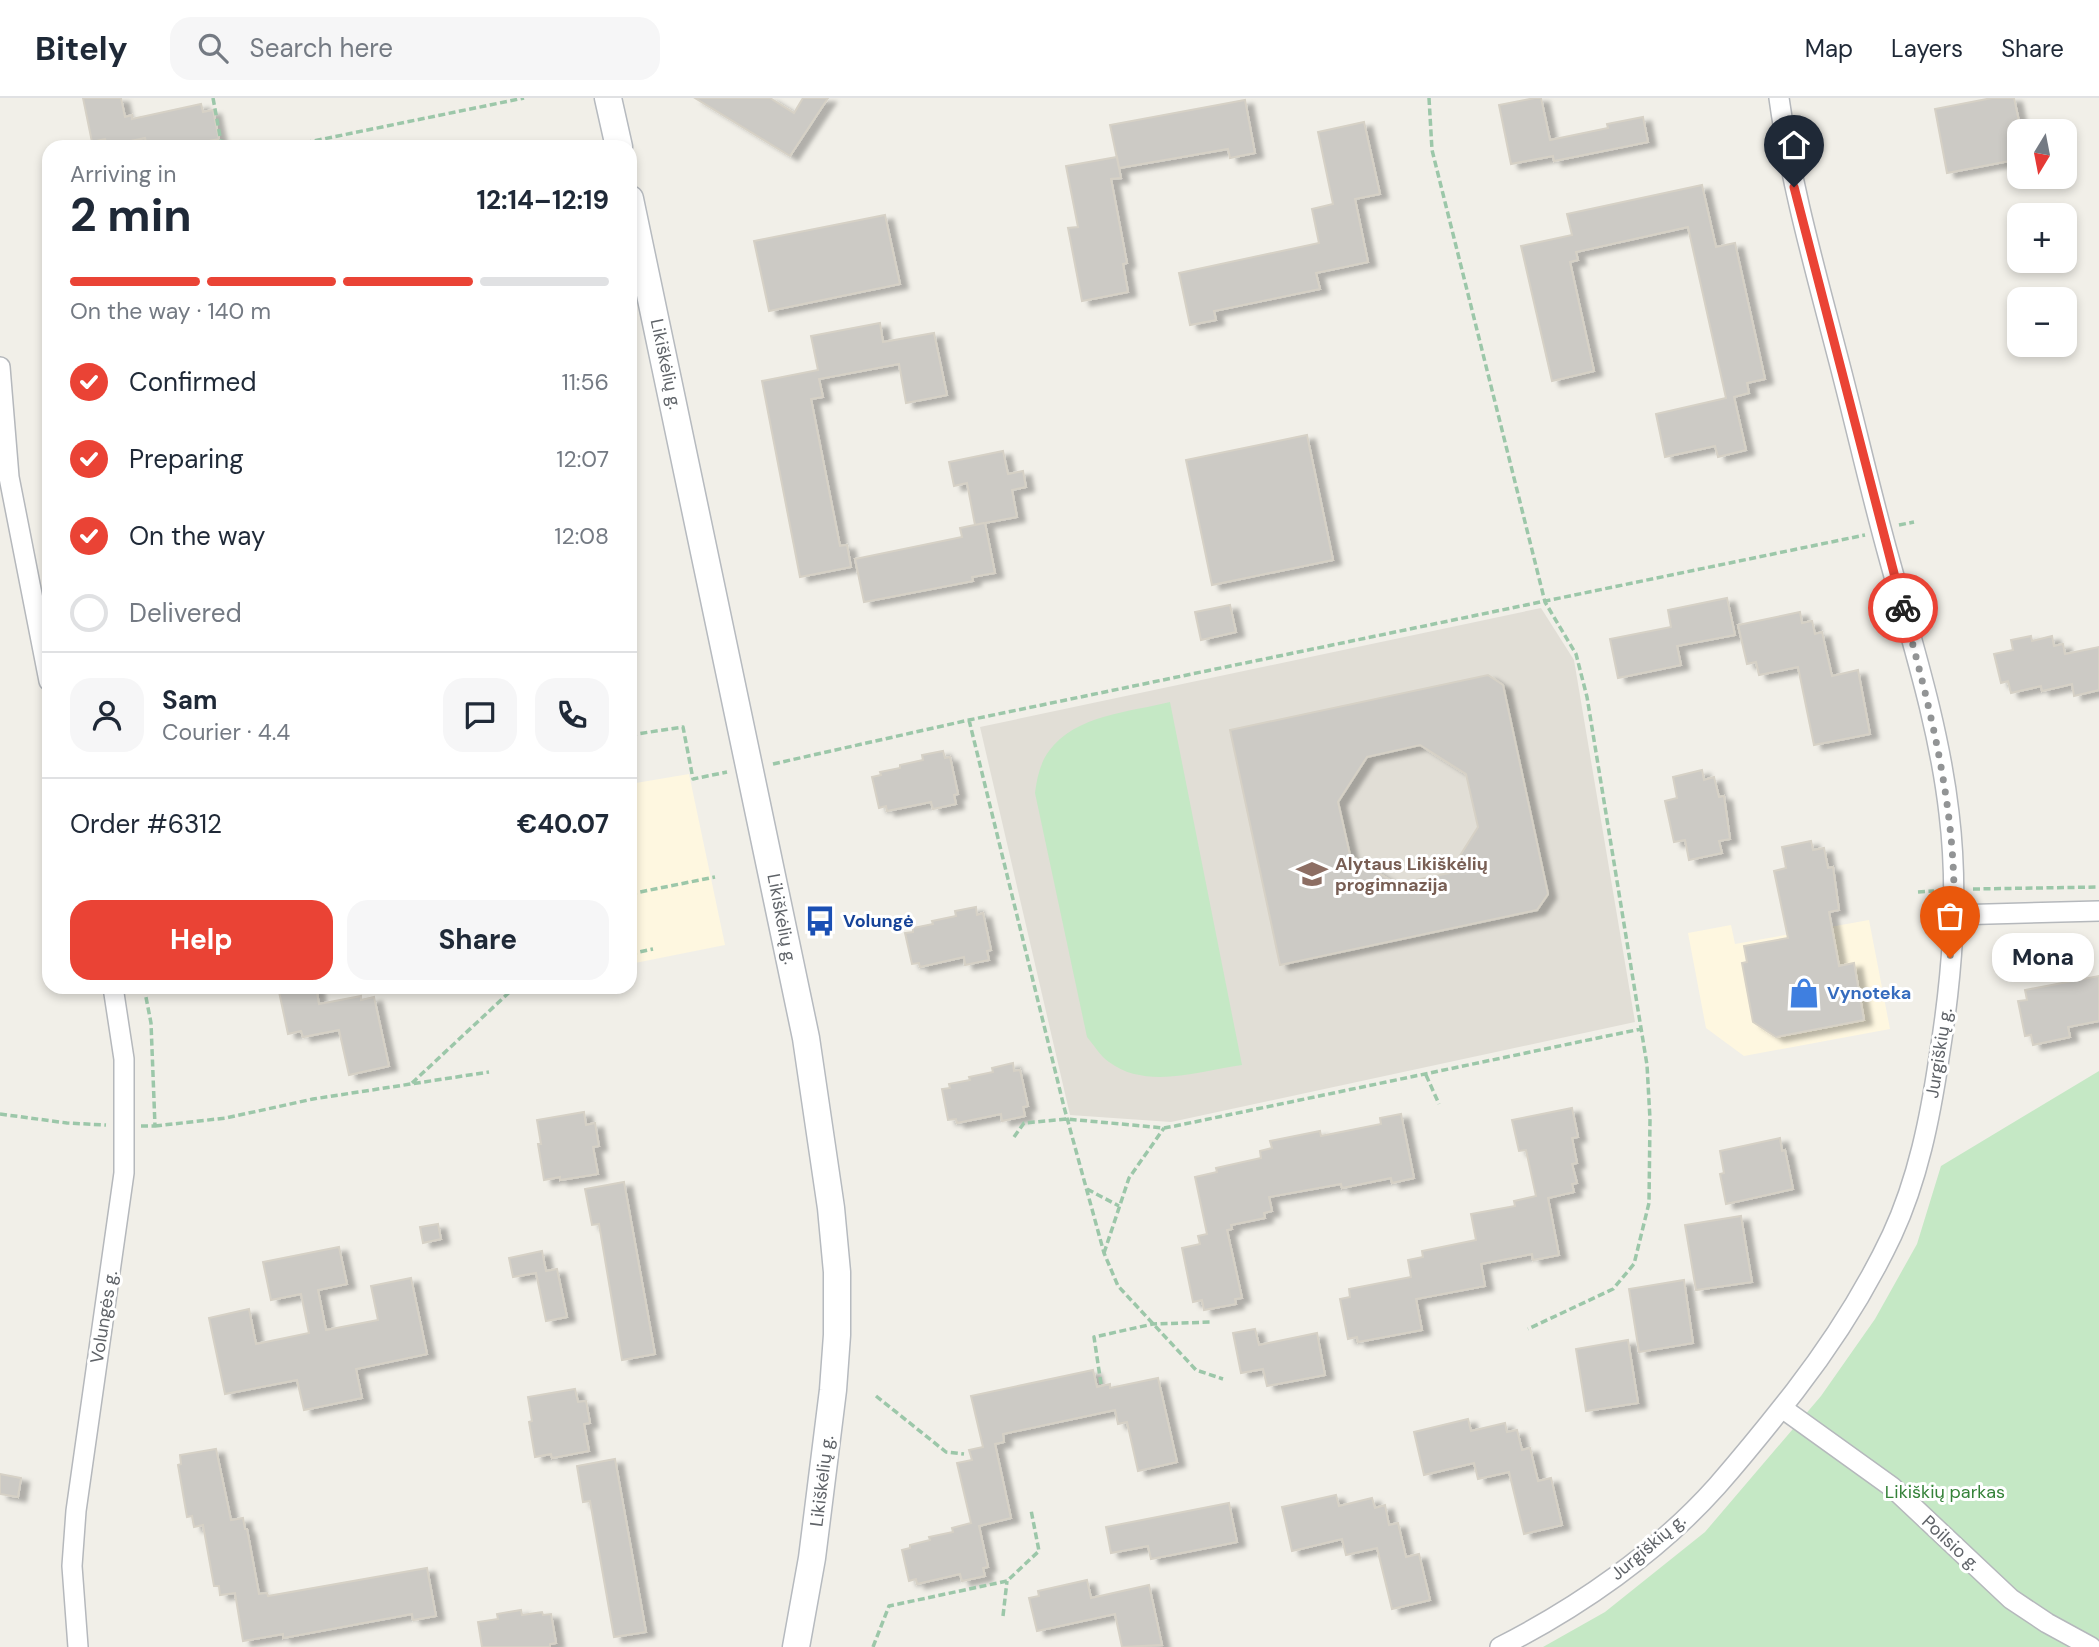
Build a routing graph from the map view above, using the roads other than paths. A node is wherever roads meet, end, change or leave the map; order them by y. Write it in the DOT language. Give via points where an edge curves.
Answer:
graph roads {
  1 [pos="608,98"];
  2 [pos="1779,98"];
  3 [pos="617,140"];
  4 [pos="637,232"];
  5 [pos="0,368"];
  6 [pos="42,645"];
  7 [pos="2099,911"];
  8 [pos="1953,915"];
  9 [pos="114,994"];
  10 [pos="1782,1408"];
  11 [pos="78,1647"];
  12 [pos="796,1647"];
  13 [pos="1500,1647"];
  14 [pos="2091,1647"];
  1 -- 3 [label="street"];
  2 -- 8 [label="street, Jurgiškių g." via="1790,168 1928,700 1949,812"];
  4 -- 12 [label="street, Likiškėlių g." via="806,1038 826,1172 837,1272 835,1363 824,1477"];
  5 -- 6 [label="street" via="9,477"];
  7 -- 8 [label="street"];
  8 -- 10 [label="street, Jurgiškių g." via="1942,1039 1913,1179 1893,1233 1867,1282 1818,1362"];
  9 -- 11 [label="street, Volungės g." via="124,1059 124,1173 76,1511 72,1566"];
  10 -- 13 [label="street, Jurgiškių g." via="1715,1489 1665,1536 1610,1579"];
  10 -- 14 [label="street, Poilsio g." via="1892,1487 2011,1599"];
}
